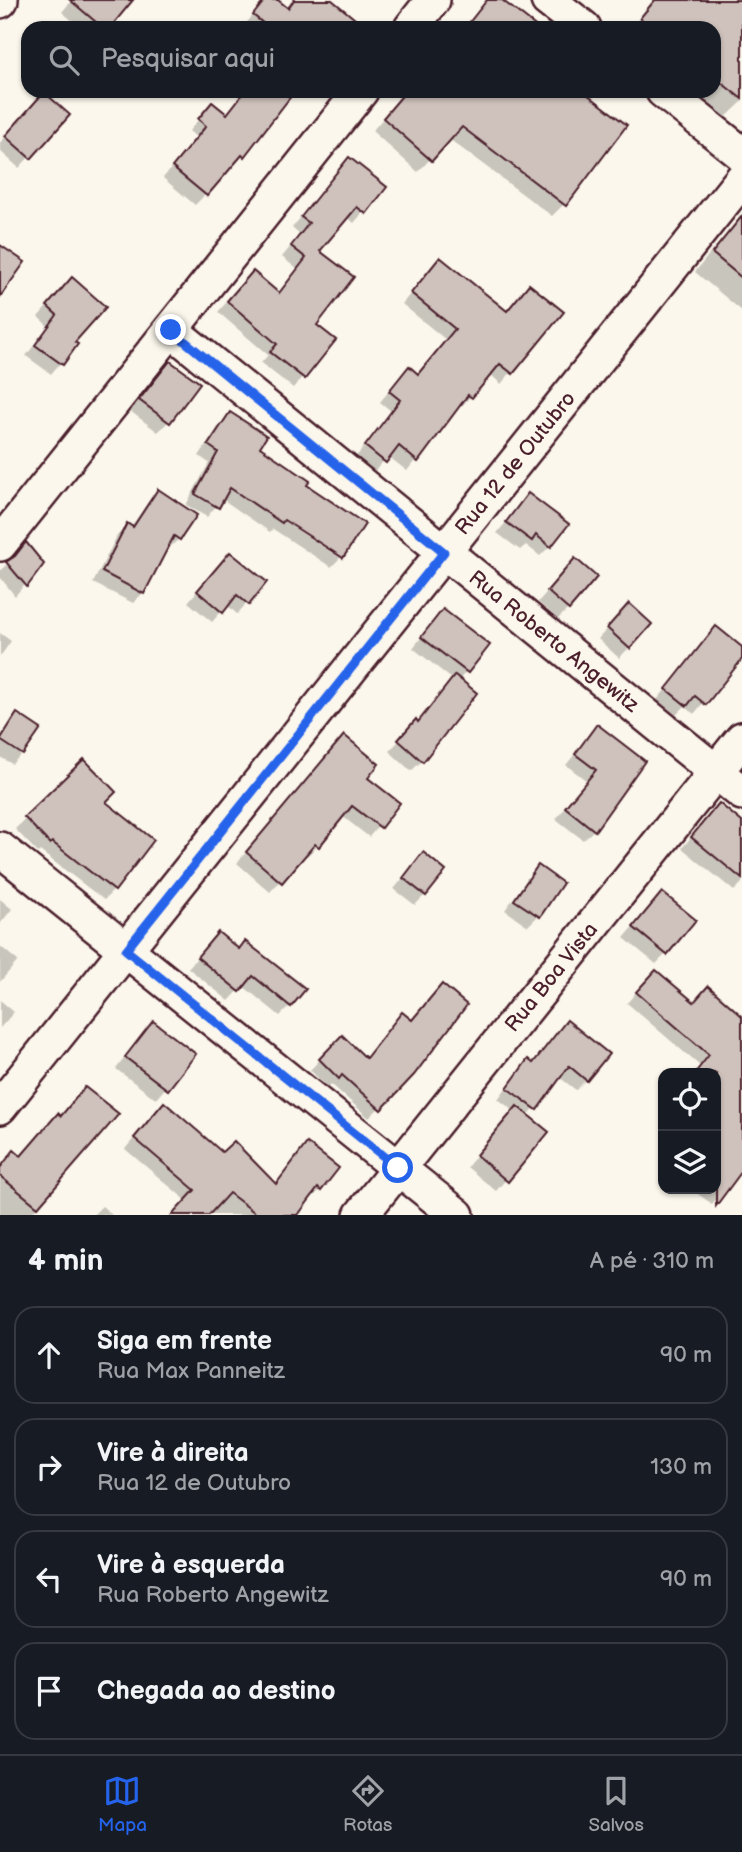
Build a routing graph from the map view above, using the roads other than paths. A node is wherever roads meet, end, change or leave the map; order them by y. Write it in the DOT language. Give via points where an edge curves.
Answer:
graph roads {
  1 [pos="433,0"];
  2 [pos="548,0"];
  3 [pos="416,21"];
  4 [pos="575,21"];
  5 [pos="355,98"];
  6 [pos="672,98"];
  7 [pos="742,154"];
  8 [pos="742,179"];
  9 [pos="171,330"];
  10 [pos="0,544"];
  11 [pos="444,552"];
  12 [pos="742,738"];
  13 [pos="716,772"];
  14 [pos="742,793"];
  15 [pos="0,849"];
  16 [pos="126,950"];
  17 [pos="0,1107"];
  18 [pos="398,1168"];
  19 [pos="361,1215"];
  20 [pos="457,1215"];
  1 -- 3 [label="street"];
  2 -- 4 [label="street"];
  5 -- 9 [label="street"];
  6 -- 7 [label="street"];
  8 -- 11 [label="street, Rua 12 de Outubro"];
  9 -- 10 [label="street"];
  9 -- 11 [label="street, Rua Roberto Angewitz"];
  11 -- 13 [label="street, Rua Roberto Angewitz"];
  11 -- 16 [label="street, Rua 12 de Outubro"];
  12 -- 13 [label="street, Rua Boa Vista"];
  13 -- 14 [label="street, Rua Roberto Angewitz"];
  13 -- 18 [label="street, Rua Boa Vista"];
  15 -- 16 [label="street"];
  16 -- 17 [label="street, Rua 12 de Outubro"];
  16 -- 18 [label="street"];
  18 -- 19 [label="street, Rua Boa Vista"];
  18 -- 20 [label="street"];
}
